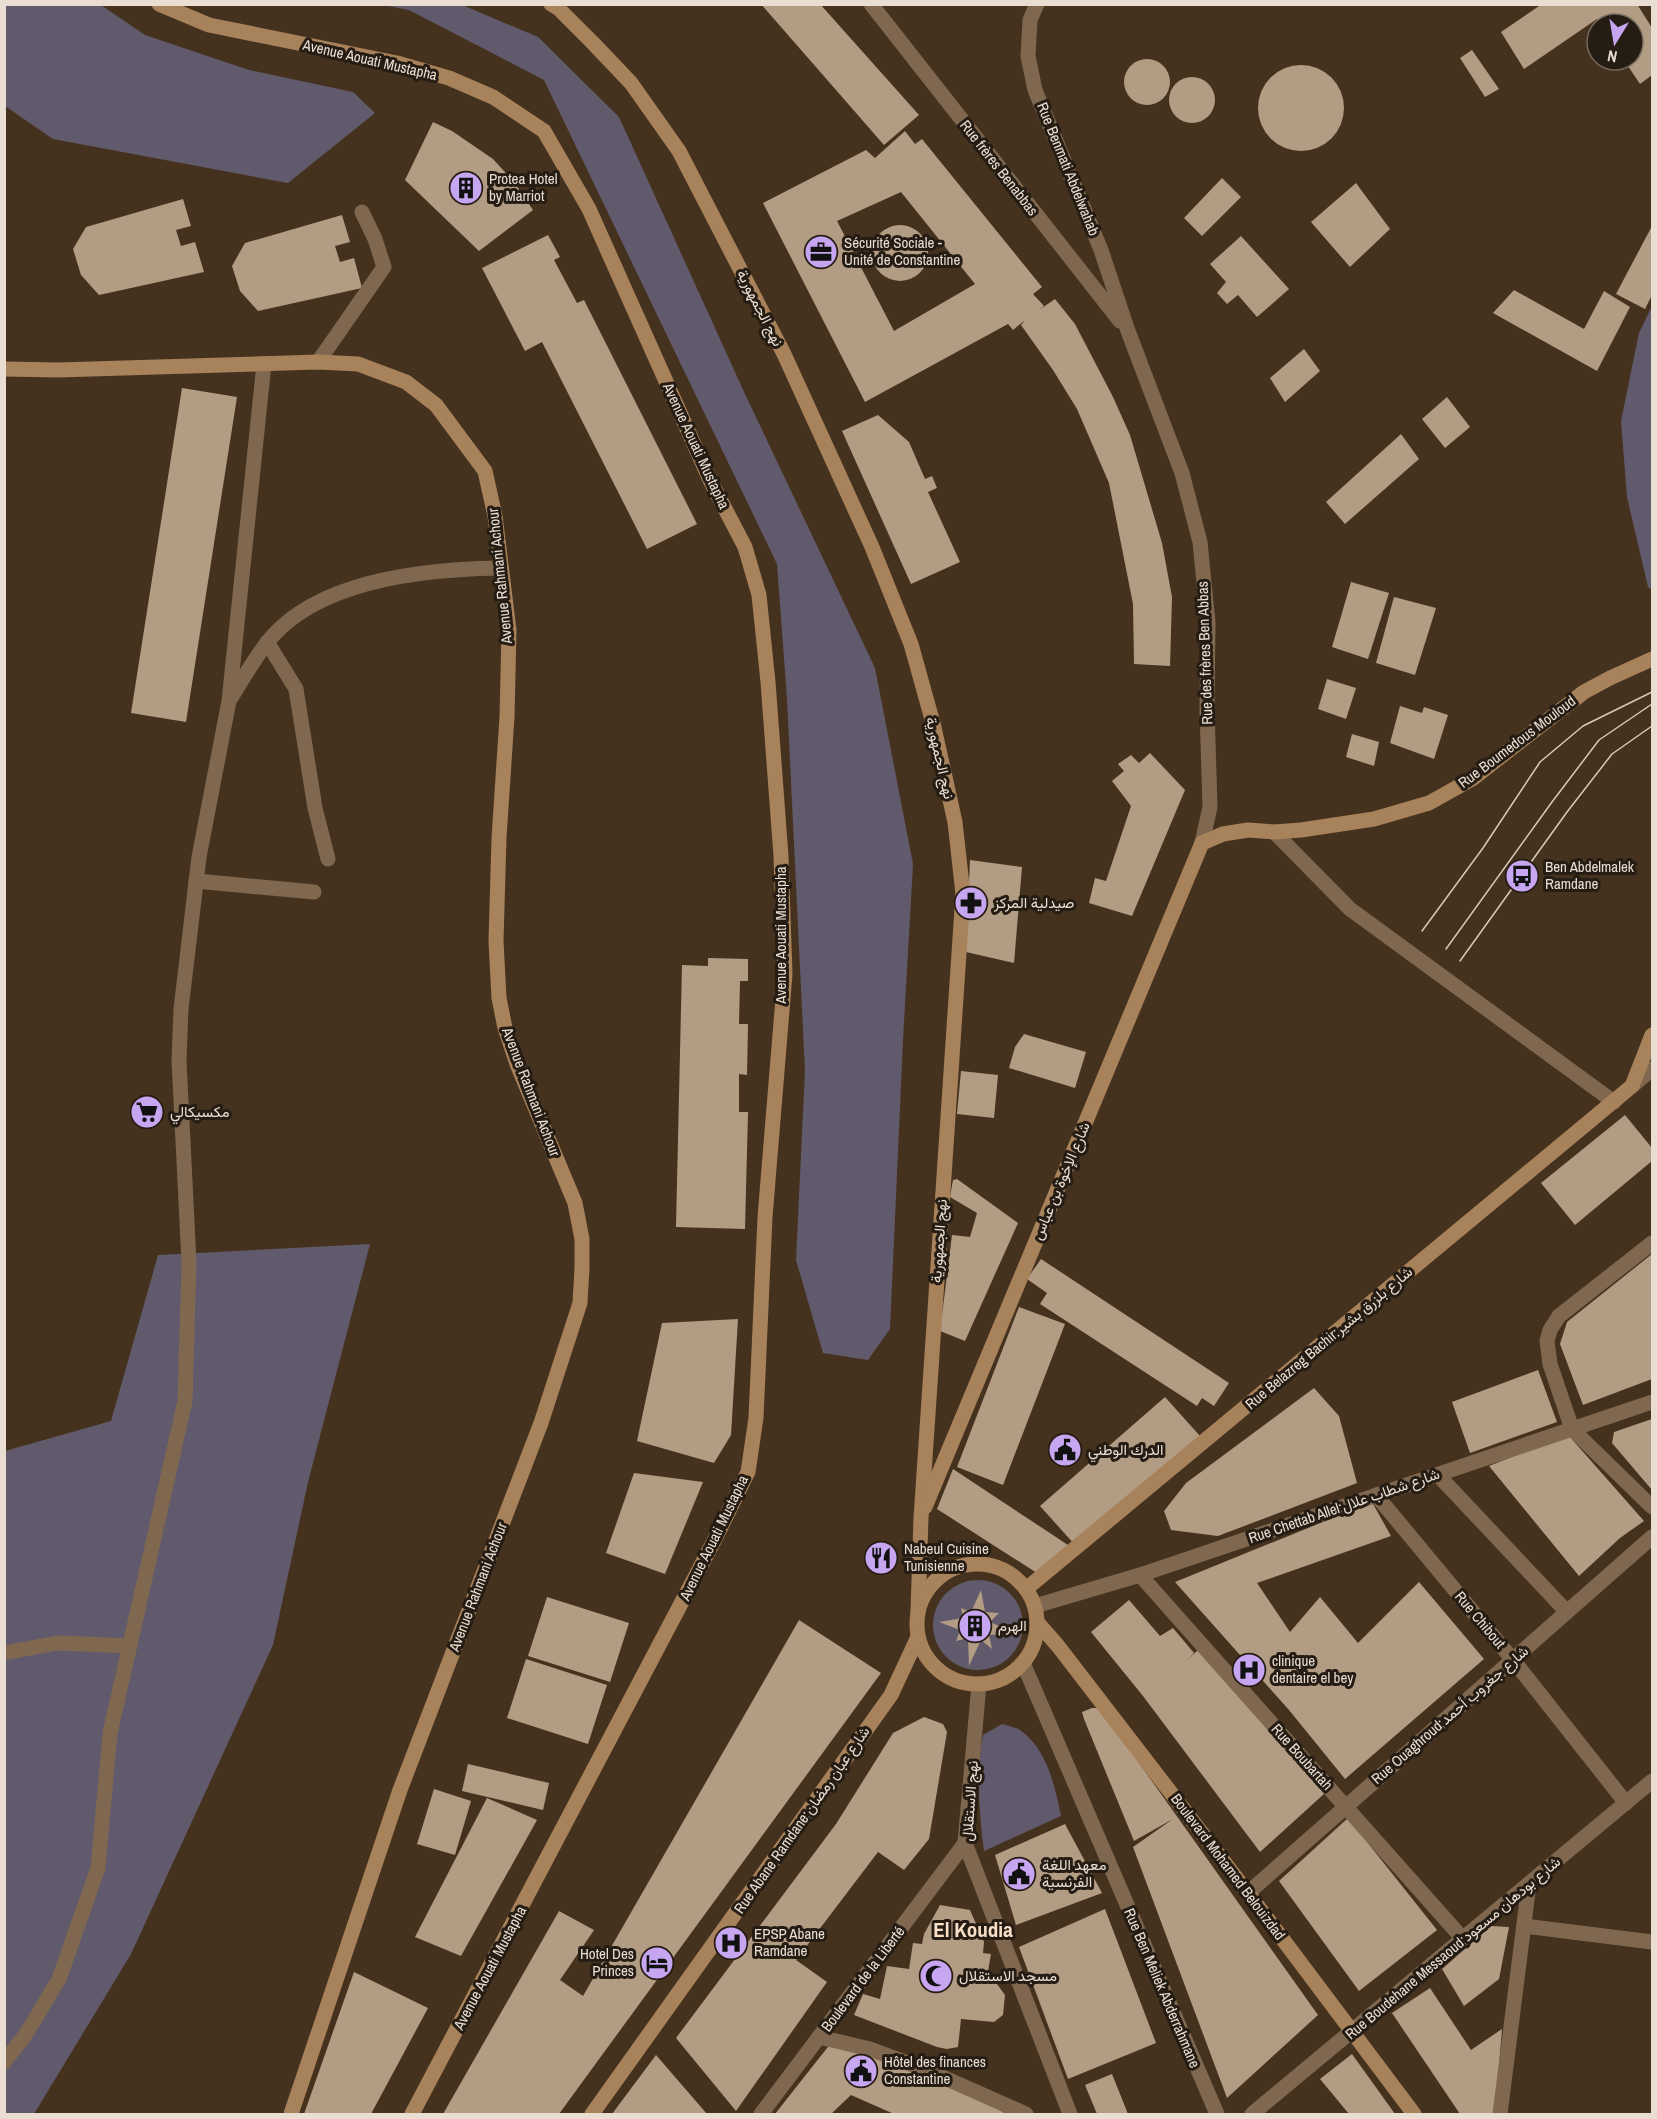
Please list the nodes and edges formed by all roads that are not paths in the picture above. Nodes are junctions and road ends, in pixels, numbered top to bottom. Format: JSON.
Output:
{"nodes":[{"id":1,"x":159,"y":4,"type":"edge"},
{"id":2,"x":551,"y":4,"type":"edge"},
{"id":3,"x":871,"y":4,"type":"edge"},
{"id":4,"x":1037,"y":4,"type":"edge"},
{"id":5,"x":362,"y":212,"type":"dead end"},
{"id":6,"x":1128,"y":331,"type":"junction"},
{"id":7,"x":318,"y":362,"type":"junction"},
{"id":8,"x":264,"y":364,"type":"junction"},
{"id":9,"x":4,"y":369,"type":"edge"},
{"id":10,"x":501,"y":568,"type":"junction"},
{"id":11,"x":267,"y":642,"type":"junction"},
{"id":12,"x":1653,"y":660,"type":"edge"},
{"id":13,"x":229,"y":701,"type":"junction"},
{"id":14,"x":1274,"y":831,"type":"junction"},
{"id":15,"x":1202,"y":843,"type":"junction"},
{"id":16,"x":328,"y":859,"type":"dead end"},
{"id":17,"x":196,"y":881,"type":"junction"},
{"id":18,"x":314,"y":892,"type":"dead end"},
{"id":19,"x":1653,"y":1035,"type":"edge"},
{"id":20,"x":1653,"y":1069,"type":"edge"},
{"id":21,"x":1632,"y":1086,"type":"junction"},
{"id":22,"x":1614,"y":1102,"type":"junction"},
{"id":23,"x":1653,"y":1243,"type":"edge"},
{"id":24,"x":1653,"y":1402,"type":"edge"},
{"id":25,"x":1572,"y":1429,"type":"junction"},
{"id":26,"x":1438,"y":1475,"type":"junction"},
{"id":27,"x":1376,"y":1496,"type":"junction"},
{"id":28,"x":1653,"y":1507,"type":"edge"},
{"id":29,"x":921,"y":1518,"type":"junction"},
{"id":30,"x":1653,"y":1537,"type":"edge"},
{"id":31,"x":1140,"y":1575,"type":"junction"},
{"id":32,"x":1026,"y":1588,"type":"junction"},
{"id":33,"x":1035,"y":1606,"type":"junction"},
{"id":34,"x":918,"y":1612,"type":"junction"},
{"id":35,"x":1567,"y":1612,"type":"junction"},
{"id":36,"x":1037,"y":1622,"type":"junction"},
{"id":37,"x":918,"y":1637,"type":"junction"},
{"id":38,"x":130,"y":1646,"type":"junction"},
{"id":39,"x":4,"y":1653,"type":"edge"},
{"id":40,"x":1513,"y":1660,"type":"junction"},
{"id":41,"x":1023,"y":1663,"type":"junction"},
{"id":42,"x":979,"y":1684,"type":"junction"},
{"id":43,"x":1653,"y":1781,"type":"edge"},
{"id":44,"x":1626,"y":1803,"type":"junction"},
{"id":45,"x":1347,"y":1806,"type":"junction"},
{"id":46,"x":964,"y":1843,"type":"junction"},
{"id":47,"x":1529,"y":1884,"type":"junction"},
{"id":48,"x":1248,"y":1893,"type":"junction"},
{"id":49,"x":1524,"y":1926,"type":"junction"},
{"id":50,"x":1463,"y":1939,"type":"junction"},
{"id":51,"x":1653,"y":1942,"type":"edge"},
{"id":52,"x":1353,"y":2031,"type":"junction"},
{"id":53,"x":819,"y":2037,"type":"junction"},
{"id":54,"x":4,"y":2062,"type":"edge"},
{"id":55,"x":291,"y":2115,"type":"edge"},
{"id":56,"x":412,"y":2115,"type":"edge"},
{"id":57,"x":592,"y":2115,"type":"edge"},
{"id":58,"x":761,"y":2115,"type":"edge"},
{"id":59,"x":1026,"y":2115,"type":"edge"},
{"id":60,"x":1070,"y":2115,"type":"edge"},
{"id":61,"x":1217,"y":2115,"type":"edge"},
{"id":62,"x":1252,"y":2115,"type":"edge"},
{"id":63,"x":1414,"y":2115,"type":"edge"},
{"id":64,"x":1500,"y":2115,"type":"edge"}],
"edges":[{"from":1,"to":56,"type":"street","name":"Avenue Aouati Mustapha"},
{"from":2,"to":29,"type":"street","name":"نهج الجمهورية"},
{"from":3,"to":6,"type":"street","name":"Rue frères Benabbas"},
{"from":4,"to":6,"type":"street","name":"Rue Benmati Abdelwahab"},
{"from":5,"to":7,"type":"street"},
{"from":6,"to":15,"type":"street","name":"Rue des frères Ben Abbas"},
{"from":7,"to":8,"type":"street","name":"Avenue Rahmani Achour"},
{"from":7,"to":10,"type":"street","name":"Avenue Rahmani Achour"},
{"from":8,"to":9,"type":"street","name":"Avenue Rahmani Achour"},
{"from":8,"to":13,"type":"street"},
{"from":10,"to":11,"type":"street"},
{"from":10,"to":55,"type":"street","name":"Avenue Rahmani Achour"},
{"from":11,"to":13,"type":"street"},
{"from":11,"to":16,"type":"street"},
{"from":12,"to":14,"type":"street","name":"Rue Boumedous Mouloud"},
{"from":13,"to":17,"type":"street"},
{"from":14,"to":15,"type":"street","name":"Rue Boumedous Mouloud"},
{"from":14,"to":22,"type":"street"},
{"from":15,"to":29,"type":"street","name":"شارع الإخوة بن عباس"},
{"from":17,"to":18,"type":"street"},
{"from":17,"to":38,"type":"street"},
{"from":19,"to":21,"type":"street"},
{"from":20,"to":21,"type":"street"},
{"from":21,"to":22,"type":"street","name":"Rue Belazreg Bachir;شارع بلزرق بشير"},
{"from":22,"to":32,"type":"street","name":"Rue Belazreg Bachir;شارع بلزرق بشير"},
{"from":23,"to":25,"type":"street"},
{"from":24,"to":25,"type":"street","name":"Rue Chettab Allel;شارع شطاب علال"},
{"from":25,"to":26,"type":"street","name":"Rue Chettab Allel;شارع شطاب علال"},
{"from":25,"to":28,"type":"street"},
{"from":26,"to":27,"type":"street","name":"Rue Chettab Allel;شارع شطاب علال"},
{"from":26,"to":35,"type":"street"},
{"from":27,"to":31,"type":"street","name":"Rue Chettab Allel;شارع شطاب علال"},
{"from":27,"to":40,"type":"street","name":"Rue Chibout"},
{"from":29,"to":34,"type":"street","name":"نهج الجمهورية"},
{"from":30,"to":35,"type":"street","name":"Rue Ouaghroud;شارع جغروب أحمد"},
{"from":31,"to":33,"type":"street","name":"Rue Chettab Allel;شارع شطاب علال"},
{"from":31,"to":45,"type":"street","name":"Rue Boubartah"},
{"from":32,"to":33,"type":"street"},
{"from":32,"to":34,"type":"street"},
{"from":33,"to":36,"type":"street"},
{"from":34,"to":37,"type":"street"},
{"from":35,"to":40,"type":"street","name":"Rue Ouaghroud;شارع جغروب أحمد"},
{"from":36,"to":41,"type":"street"},
{"from":36,"to":48,"type":"street","name":"Boulevard Mohamed Belouizdad"},
{"from":37,"to":42,"type":"street"},
{"from":37,"to":57,"type":"street","name":"Rue Abane Ramdane;شارع عبان رمضان"},
{"from":38,"to":39,"type":"street"},
{"from":38,"to":54,"type":"street"},
{"from":40,"to":44,"type":"street","name":"Rue Chibout"},
{"from":40,"to":45,"type":"street","name":"Rue Ouaghroud;شارع جغروب أحمد"},
{"from":41,"to":42,"type":"street"},
{"from":41,"to":61,"type":"street","name":"Rue Ben Meliek Abderrahmane"},
{"from":42,"to":46,"type":"street","name":"نهج الاستقلال"},
{"from":43,"to":44,"type":"street","name":"Rue Boudehane Messaoud;شارع بودهان مسعود"},
{"from":44,"to":47,"type":"street","name":"Rue Boudehane Messaoud;شارع بودهان مسعود"},
{"from":45,"to":48,"type":"street","name":"Rue Ouaghroud;شارع جغروب أحمد"},
{"from":45,"to":50,"type":"street","name":"Rue Boubartah"},
{"from":46,"to":53,"type":"street","name":"Boulevard de la Liberté"},
{"from":46,"to":60,"type":"street","name":"نهج الاستقلال"},
{"from":47,"to":49,"type":"street"},
{"from":47,"to":50,"type":"street","name":"Rue Boudehane Messaoud;شارع بودهان مسعود"},
{"from":48,"to":52,"type":"street","name":"Boulevard Mohamed Belouizdad"},
{"from":49,"to":51,"type":"street"},
{"from":49,"to":64,"type":"street"},
{"from":50,"to":52,"type":"street","name":"Rue Boudehane Messaoud;شارع بودهان مسعود"},
{"from":52,"to":62,"type":"street","name":"Rue Boudehane Messaoud;شارع بودهان مسعود"},
{"from":52,"to":63,"type":"street","name":"Boulevard Mohamed Belouizdad"},
{"from":53,"to":58,"type":"street","name":"Boulevard de la Liberté"},
{"from":53,"to":59,"type":"street"}]}
